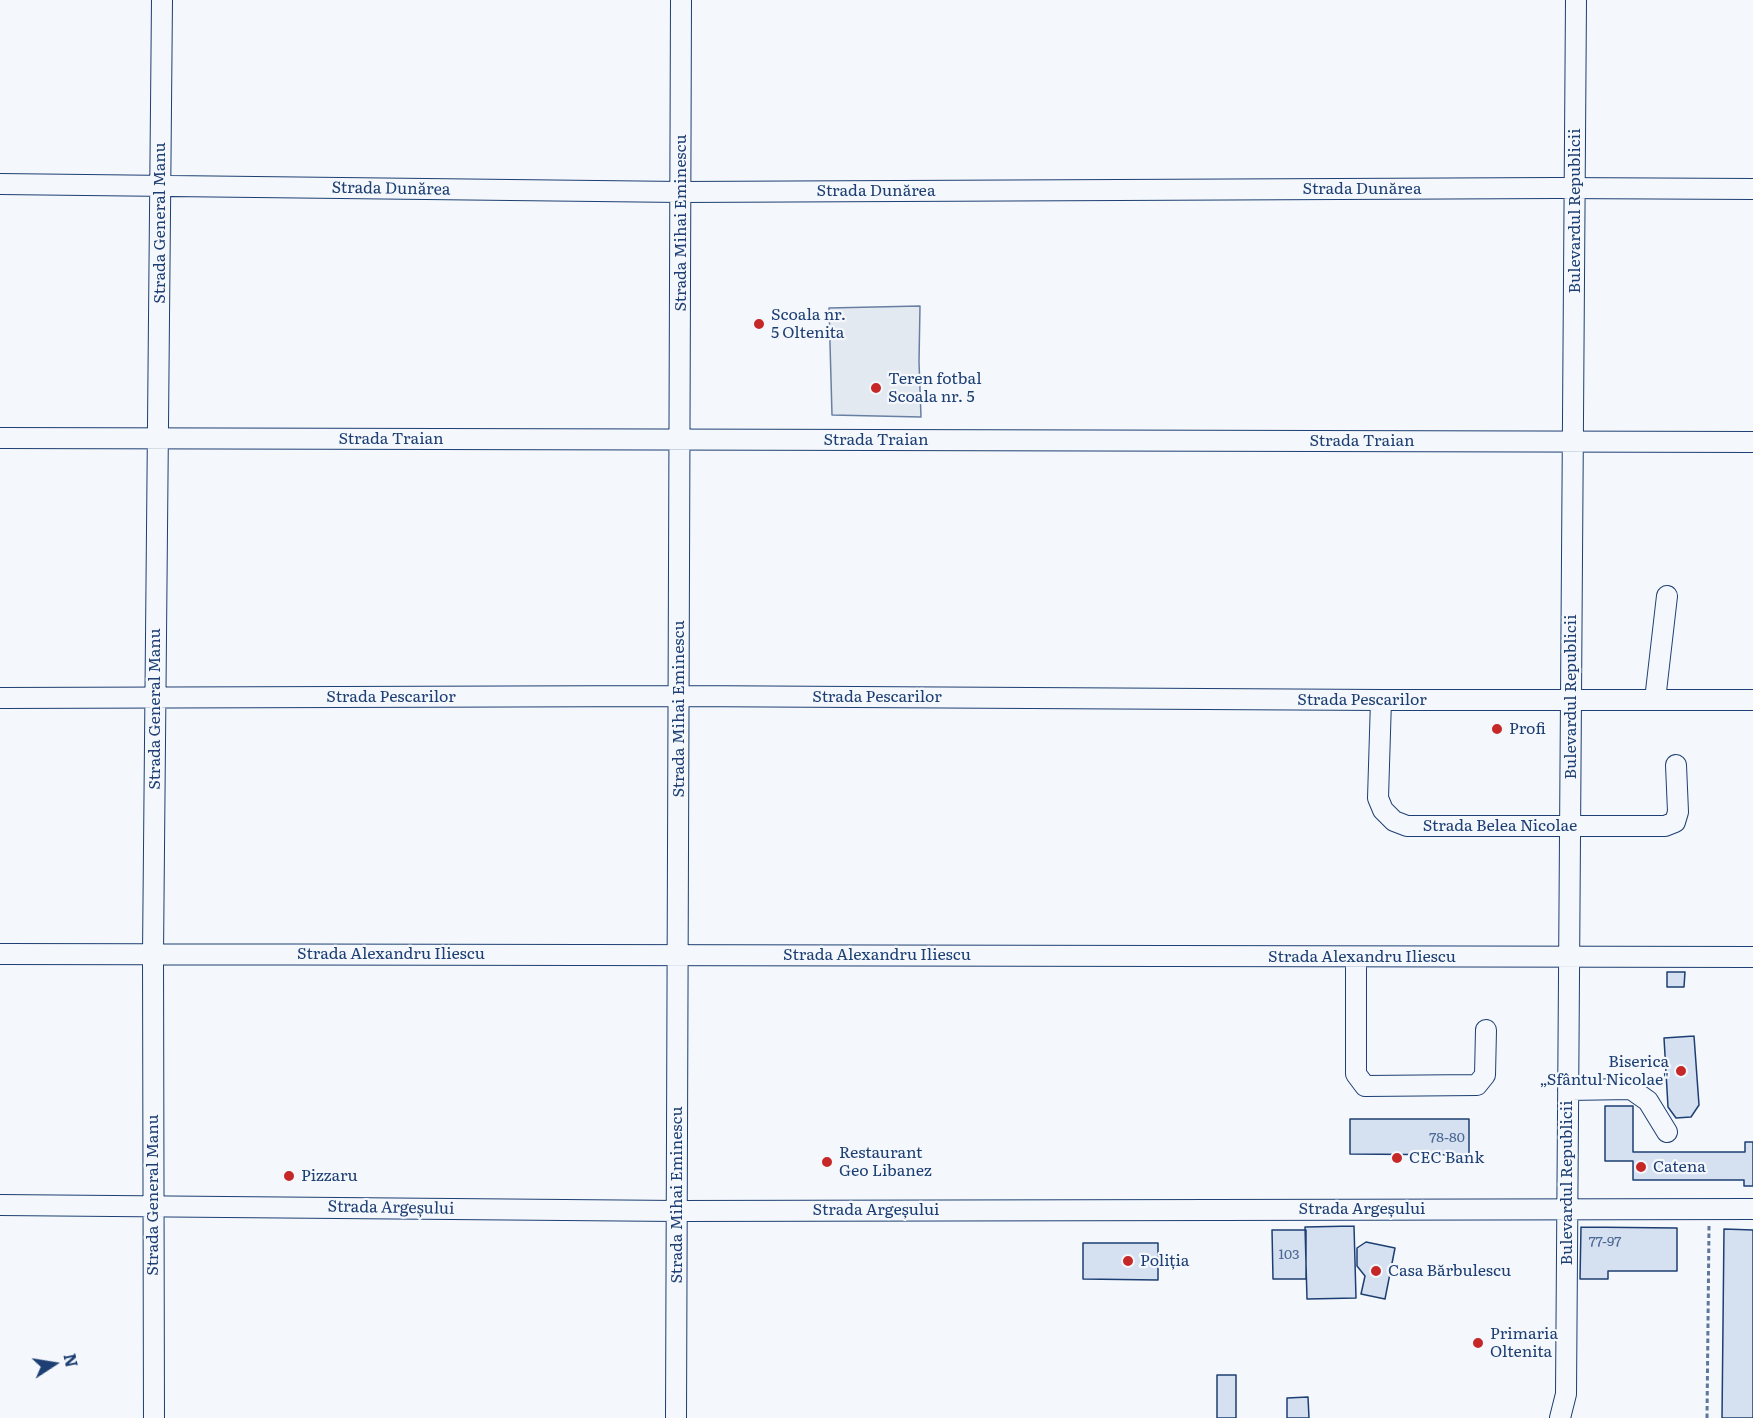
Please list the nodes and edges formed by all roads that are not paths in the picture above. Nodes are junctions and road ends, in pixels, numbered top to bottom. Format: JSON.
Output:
{"nodes":[{"id":1,"x":162,"y":0,"type":"edge"},
{"id":2,"x":681,"y":0,"type":"edge"},
{"id":3,"x":1576,"y":0,"type":"edge"},
{"id":4,"x":0,"y":184,"type":"edge"},
{"id":5,"x":160,"y":185,"type":"junction"},
{"id":6,"x":1575,"y":188,"type":"junction"},
{"id":7,"x":1753,"y":189,"type":"edge"},
{"id":8,"x":681,"y":192,"type":"junction"},
{"id":9,"x":0,"y":438,"type":"edge"},
{"id":10,"x":157,"y":439,"type":"junction"},
{"id":11,"x":680,"y":440,"type":"junction"},
{"id":12,"x":1573,"y":442,"type":"junction"},
{"id":13,"x":1753,"y":442,"type":"edge"},
{"id":14,"x":1667,"y":596,"type":"dead end"},
{"id":15,"x":679,"y":696,"type":"junction"},
{"id":16,"x":0,"y":698,"type":"edge"},
{"id":17,"x":156,"y":698,"type":"junction"},
{"id":18,"x":1381,"y":700,"type":"junction"},
{"id":19,"x":1571,"y":700,"type":"junction"},
{"id":20,"x":1655,"y":700,"type":"junction"},
{"id":21,"x":1753,"y":700,"type":"edge"},
{"id":22,"x":1676,"y":765,"type":"dead end"},
{"id":23,"x":1570,"y":825,"type":"junction"},
{"id":24,"x":153,"y":953,"type":"junction"},
{"id":25,"x":0,"y":954,"type":"edge"},
{"id":26,"x":678,"y":955,"type":"junction"},
{"id":27,"x":1569,"y":956,"type":"junction"},
{"id":28,"x":1356,"y":957,"type":"junction"},
{"id":29,"x":1753,"y":957,"type":"edge"},
{"id":30,"x":1486,"y":1030,"type":"dead end"},
{"id":31,"x":1568,"y":1090,"type":"junction"},
{"id":32,"x":1667,"y":1132,"type":"dead end"},
{"id":33,"x":0,"y":1205,"type":"edge"},
{"id":34,"x":153,"y":1206,"type":"junction"},
{"id":35,"x":1567,"y":1209,"type":"junction"},
{"id":36,"x":1753,"y":1209,"type":"edge"},
{"id":37,"x":677,"y":1211,"type":"junction"},
{"id":38,"x":1566,"y":1394,"type":"junction"},
{"id":39,"x":154,"y":1418,"type":"edge"},
{"id":40,"x":676,"y":1418,"type":"edge"},
{"id":41,"x":1560,"y":1418,"type":"edge"},
{"id":42,"x":1572,"y":1418,"type":"edge"}],
"edges":[{"from":1,"to":5,"type":"street","name":"Strada General Manu"},
{"from":2,"to":8,"type":"street","name":"Strada Mihai Eminescu"},
{"from":3,"to":6,"type":"street","name":"Bulevardul Republicii"},
{"from":4,"to":5,"type":"street","name":"Strada Dunărea"},
{"from":5,"to":8,"type":"street","name":"Strada Dunărea"},
{"from":5,"to":10,"type":"street","name":"Strada General Manu"},
{"from":6,"to":7,"type":"street","name":"Strada Dunărea"},
{"from":6,"to":8,"type":"street","name":"Strada Dunărea"},
{"from":6,"to":12,"type":"street","name":"Bulevardul Republicii"},
{"from":8,"to":11,"type":"street","name":"Strada Mihai Eminescu"},
{"from":9,"to":10,"type":"street","name":"Strada Traian"},
{"from":10,"to":11,"type":"street","name":"Strada Traian"},
{"from":10,"to":17,"type":"street","name":"Strada General Manu"},
{"from":11,"to":12,"type":"street","name":"Strada Traian"},
{"from":11,"to":15,"type":"street","name":"Strada Mihai Eminescu"},
{"from":12,"to":13,"type":"street","name":"Strada Traian"},
{"from":12,"to":19,"type":"street","name":"Bulevardul Republicii"},
{"from":14,"to":20,"type":"street"},
{"from":15,"to":17,"type":"street","name":"Strada Pescarilor"},
{"from":15,"to":18,"type":"street","name":"Strada Pescarilor"},
{"from":15,"to":26,"type":"street","name":"Strada Mihai Eminescu"},
{"from":16,"to":17,"type":"street","name":"Strada Pescarilor"},
{"from":17,"to":24,"type":"street","name":"Strada General Manu"},
{"from":18,"to":19,"type":"street","name":"Strada Pescarilor"},
{"from":18,"to":23,"type":"street","name":"Strada Belea Nicolae"},
{"from":19,"to":20,"type":"street","name":"Strada Pescarilor"},
{"from":19,"to":23,"type":"street","name":"Bulevardul Republicii"},
{"from":20,"to":21,"type":"street","name":"Strada Pescarilor"},
{"from":22,"to":23,"type":"street","name":"Strada Belea Nicolae"},
{"from":23,"to":27,"type":"street","name":"Bulevardul Republicii"},
{"from":24,"to":25,"type":"street","name":"Strada Alexandru Iliescu"},
{"from":24,"to":26,"type":"street","name":"Strada Alexandru Iliescu"},
{"from":24,"to":34,"type":"street","name":"Strada General Manu"},
{"from":26,"to":28,"type":"street","name":"Strada Alexandru Iliescu"},
{"from":26,"to":37,"type":"street","name":"Strada Mihai Eminescu"},
{"from":27,"to":28,"type":"street","name":"Strada Alexandru Iliescu"},
{"from":27,"to":29,"type":"street","name":"Strada Alexandru Iliescu"},
{"from":27,"to":31,"type":"street","name":"Bulevardul Republicii"},
{"from":28,"to":30,"type":"street"},
{"from":31,"to":32,"type":"street"},
{"from":31,"to":35,"type":"street","name":"Bulevardul Republicii"},
{"from":33,"to":34,"type":"street","name":"Strada Argeșului"},
{"from":34,"to":37,"type":"street","name":"Strada Argeșului"},
{"from":34,"to":39,"type":"street","name":"Strada General Manu"},
{"from":35,"to":36,"type":"street","name":"Strada Argeșului"},
{"from":35,"to":37,"type":"street","name":"Strada Argeșului"},
{"from":35,"to":38,"type":"street","name":"Bulevardul Republicii"},
{"from":37,"to":40,"type":"street","name":"Strada Mihai Eminescu"},
{"from":38,"to":41,"type":"street","name":"Bulevardul Republicii"},
{"from":38,"to":42,"type":"street","name":"Bulevardul Republicii"}]}
